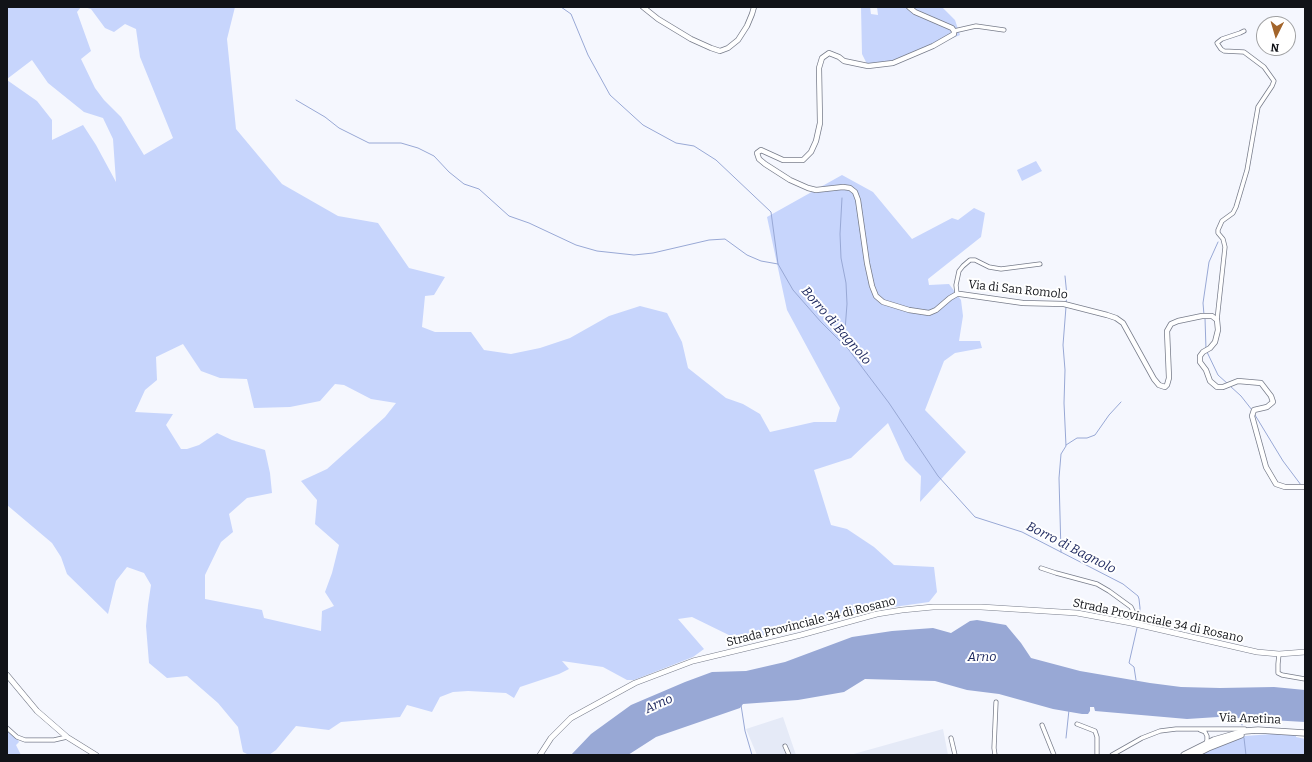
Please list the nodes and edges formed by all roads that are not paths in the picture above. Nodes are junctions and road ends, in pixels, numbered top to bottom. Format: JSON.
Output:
{"nodes":[{"id":1,"x":643,"y":7,"type":"edge"},
{"id":2,"x":754,"y":7,"type":"edge"},
{"id":3,"x":909,"y":7,"type":"edge"},
{"id":4,"x":954,"y":30,"type":"junction"},
{"id":5,"x":1004,"y":30,"type":"dead end"},
{"id":6,"x":1244,"y":30,"type":"dead end"},
{"id":7,"x":1040,"y":264,"type":"dead end"},
{"id":8,"x":956,"y":294,"type":"junction"},
{"id":9,"x":1217,"y":320,"type":"junction"},
{"id":10,"x":1305,"y":487,"type":"edge"},
{"id":11,"x":1041,"y":568,"type":"dead end"},
{"id":12,"x":1131,"y":623,"type":"junction"},
{"id":13,"x":1305,"y":652,"type":"edge"},
{"id":14,"x":1279,"y":654,"type":"junction"},
{"id":15,"x":7,"y":675,"type":"edge"},
{"id":16,"x":1305,"y":679,"type":"edge"},
{"id":17,"x":996,"y":702,"type":"dead end"},
{"id":18,"x":1077,"y":724,"type":"dead end"},
{"id":19,"x":1042,"y":725,"type":"dead end"},
{"id":20,"x":7,"y":728,"type":"edge"},
{"id":21,"x":1195,"y":729,"type":"junction"},
{"id":22,"x":1258,"y":730,"type":"junction"},
{"id":23,"x":1271,"y":730,"type":"junction"},
{"id":24,"x":1305,"y":733,"type":"edge"},
{"id":25,"x":67,"y":737,"type":"junction"},
{"id":26,"x":952,"y":738,"type":"dead end"},
{"id":27,"x":1207,"y":743,"type":"junction"},
{"id":28,"x":785,"y":746,"type":"dead end"},
{"id":29,"x":1196,"y":754,"type":"edge"},
{"id":30,"x":96,"y":755,"type":"edge"},
{"id":31,"x":540,"y":755,"type":"edge"},
{"id":32,"x":789,"y":755,"type":"edge"},
{"id":33,"x":955,"y":755,"type":"edge"},
{"id":34,"x":995,"y":755,"type":"edge"},
{"id":35,"x":1054,"y":755,"type":"edge"},
{"id":36,"x":1097,"y":755,"type":"edge"},
{"id":37,"x":1112,"y":755,"type":"edge"},
{"id":38,"x":1184,"y":755,"type":"edge"}],
"edges":[{"from":1,"to":2,"type":"street"},
{"from":3,"to":4,"type":"street"},
{"from":4,"to":5,"type":"street"},
{"from":4,"to":8,"type":"street","name":"Via di San Romolo"},
{"from":6,"to":9,"type":"street"},
{"from":7,"to":8,"type":"street"},
{"from":8,"to":9,"type":"street","name":"Via di San Romolo"},
{"from":9,"to":10,"type":"street"},
{"from":11,"to":12,"type":"street"},
{"from":12,"to":14,"type":"main road","name":"Strada Provinciale 34 di Rosano"},
{"from":12,"to":31,"type":"main road","name":"Strada Provinciale 34 di Rosano"},
{"from":13,"to":14,"type":"main road","name":"Strada Provinciale 34 di Rosano"},
{"from":14,"to":16,"type":"street"},
{"from":15,"to":25,"type":"main road"},
{"from":17,"to":34,"type":"street"},
{"from":18,"to":36,"type":"street"},
{"from":19,"to":35,"type":"street"},
{"from":20,"to":25,"type":"street"},
{"from":21,"to":22,"type":"street","name":"Via Aretina"},
{"from":21,"to":27,"type":"street","name":"Via Aretina"},
{"from":21,"to":37,"type":"street","name":"Via Aretina"},
{"from":22,"to":23,"type":"main road","name":"Via Aretina"},
{"from":22,"to":27,"type":"main road"},
{"from":23,"to":24,"type":"main road","name":"Via Aretina"},
{"from":23,"to":29,"type":"main road"},
{"from":25,"to":30,"type":"main road"},
{"from":26,"to":33,"type":"street"},
{"from":27,"to":29,"type":"street"},
{"from":27,"to":38,"type":"main road"},
{"from":28,"to":32,"type":"street"}]}
